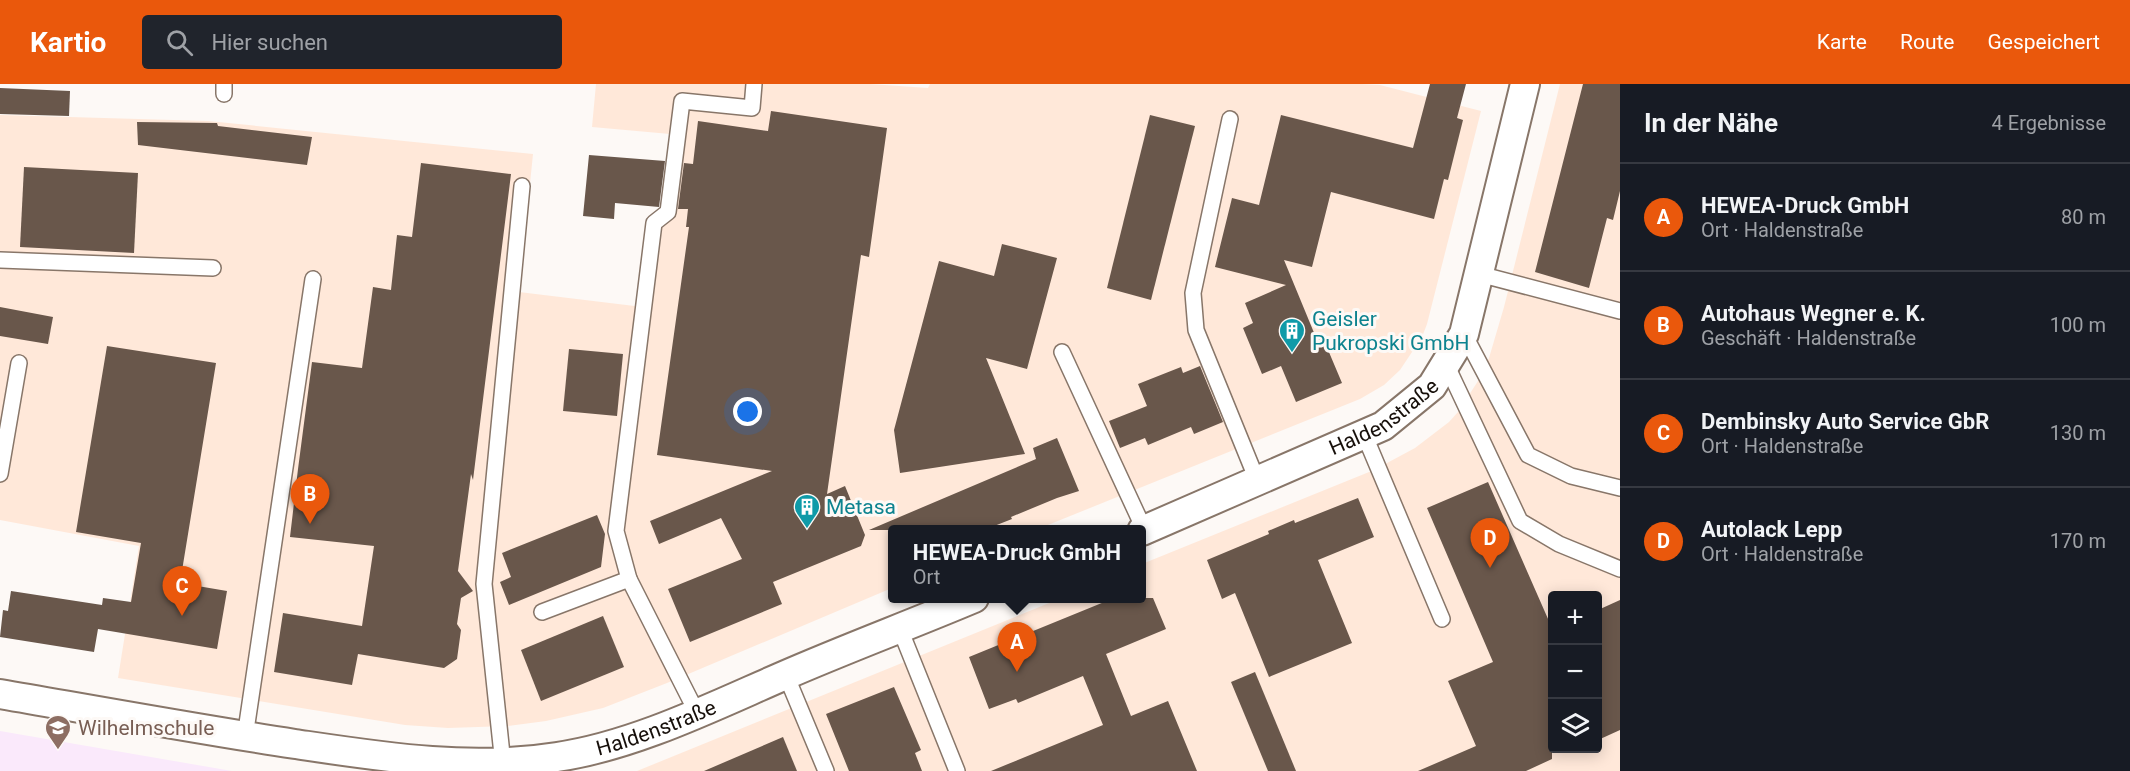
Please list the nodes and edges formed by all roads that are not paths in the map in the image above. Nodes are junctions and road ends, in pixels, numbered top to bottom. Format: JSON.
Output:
{"nodes":[{"id":1,"x":754,"y":84,"type":"edge"},
{"id":2,"x":1525,"y":84,"type":"edge"},
{"id":3,"x":1230,"y":119,"type":"dead end"},
{"id":4,"x":522,"y":186,"type":"dead end"},
{"id":5,"x":0,"y":260,"type":"edge"},
{"id":6,"x":213,"y":268,"type":"dead end"},
{"id":7,"x":1479,"y":274,"type":"junction"},
{"id":8,"x":313,"y":279,"type":"dead end"},
{"id":9,"x":1620,"y":311,"type":"edge"},
{"id":10,"x":1464,"y":334,"type":"junction"},
{"id":11,"x":1062,"y":352,"type":"dead end"},
{"id":12,"x":19,"y":363,"type":"dead end"},
{"id":13,"x":1446,"y":364,"type":"junction"},
{"id":14,"x":1364,"y":434,"type":"junction"},
{"id":15,"x":0,"y":474,"type":"edge"},
{"id":16,"x":1257,"y":480,"type":"junction"},
{"id":17,"x":1620,"y":488,"type":"edge"},
{"id":18,"x":1141,"y":525,"type":"edge"},
{"id":19,"x":1146,"y":529,"type":"edge"},
{"id":20,"x":1620,"y":568,"type":"edge"},
{"id":21,"x":629,"y":579,"type":"junction"},
{"id":22,"x":962,"y":603,"type":"edge"},
{"id":23,"x":542,"y":612,"type":"dead end"},
{"id":24,"x":1442,"y":619,"type":"dead end"},
{"id":25,"x":900,"y":629,"type":"junction"},
{"id":26,"x":786,"y":675,"type":"junction"},
{"id":27,"x":0,"y":694,"type":"edge"},
{"id":28,"x":698,"y":713,"type":"junction"},
{"id":29,"x":245,"y":737,"type":"junction"},
{"id":30,"x":376,"y":764,"type":"edge"},
{"id":31,"x":561,"y":764,"type":"edge"},
{"id":32,"x":509,"y":766,"type":"edge"},
{"id":33,"x":826,"y":771,"type":"edge"},
{"id":34,"x":957,"y":771,"type":"edge"}],
"edges":[{"from":1,"to":21,"type":"lane"},
{"from":2,"to":7,"type":"street","name":"Haldenstraße"},
{"from":3,"to":16,"type":"lane"},
{"from":4,"to":32,"type":"lane"},
{"from":5,"to":6,"type":"lane"},
{"from":7,"to":9,"type":"lane"},
{"from":7,"to":10,"type":"street","name":"Haldenstraße"},
{"from":8,"to":29,"type":"lane"},
{"from":10,"to":13,"type":"street","name":"Haldenstraße"},
{"from":10,"to":17,"type":"lane"},
{"from":11,"to":18,"type":"lane"},
{"from":12,"to":15,"type":"lane"},
{"from":13,"to":14,"type":"street","name":"Haldenstraße"},
{"from":13,"to":20,"type":"lane"},
{"from":14,"to":16,"type":"street","name":"Haldenstraße"},
{"from":14,"to":24,"type":"lane"},
{"from":16,"to":19,"type":"street","name":"Haldenstraße"},
{"from":21,"to":23,"type":"lane"},
{"from":21,"to":28,"type":"lane"},
{"from":22,"to":25,"type":"street","name":"Haldenstraße"},
{"from":25,"to":26,"type":"street","name":"Haldenstraße"},
{"from":25,"to":34,"type":"lane"},
{"from":26,"to":28,"type":"street","name":"Haldenstraße"},
{"from":26,"to":33,"type":"lane"},
{"from":27,"to":29,"type":"street","name":"Haldenstraße"},
{"from":28,"to":31,"type":"street","name":"Haldenstraße"},
{"from":29,"to":30,"type":"street","name":"Haldenstraße"},
{"from":30,"to":32,"type":"street","name":"Haldenstraße"},
{"from":31,"to":32,"type":"street","name":"Haldenstraße"}]}
